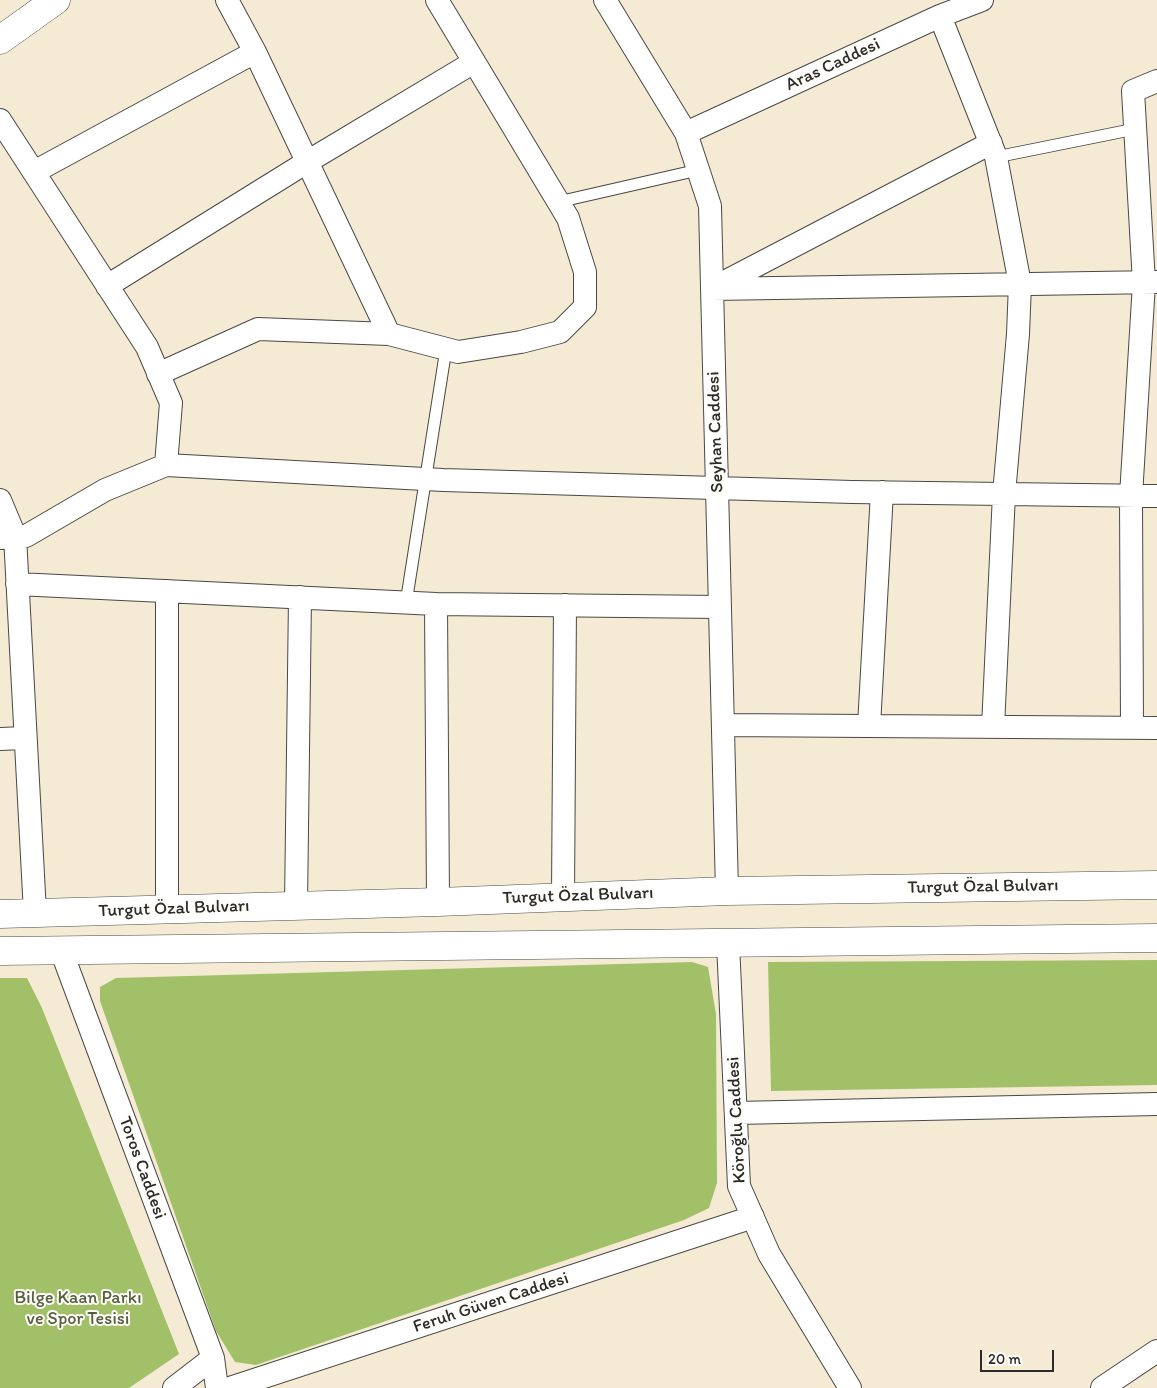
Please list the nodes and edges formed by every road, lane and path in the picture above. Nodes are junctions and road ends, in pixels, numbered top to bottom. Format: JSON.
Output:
{"nodes":[{"id":1,"x":56,"y":0,"type":"edge"},
{"id":2,"x":227,"y":0,"type":"edge"},
{"id":3,"x":437,"y":0,"type":"edge"},
{"id":4,"x":604,"y":0,"type":"edge"},
{"id":5,"x":982,"y":0,"type":"edge"},
{"id":6,"x":940,"y":16,"type":"junction"},
{"id":7,"x":0,"y":40,"type":"edge"},
{"id":8,"x":255,"y":52,"type":"junction"},
{"id":9,"x":474,"y":62,"type":"junction"},
{"id":10,"x":1157,"y":80,"type":"edge"},
{"id":11,"x":0,"y":120,"type":"edge"},
{"id":12,"x":1135,"y":129,"type":"junction"},
{"id":13,"x":686,"y":133,"type":"junction"},
{"id":14,"x":994,"y":150,"type":"junction"},
{"id":15,"x":307,"y":162,"type":"junction"},
{"id":16,"x":698,"y":170,"type":"junction"},
{"id":17,"x":34,"y":172,"type":"junction"},
{"id":18,"x":558,"y":202,"type":"junction"},
{"id":19,"x":1150,"y":283,"type":"edge"},
{"id":20,"x":1020,"y":284,"type":"junction"},
{"id":21,"x":107,"y":286,"type":"junction"},
{"id":22,"x":712,"y":289,"type":"junction"},
{"id":23,"x":389,"y":334,"type":"junction"},
{"id":24,"x":446,"y":349,"type":"junction"},
{"id":25,"x":158,"y":374,"type":"junction"},
{"id":26,"x":166,"y":465,"type":"junction"},
{"id":27,"x":425,"y":478,"type":"junction"},
{"id":28,"x":717,"y":488,"type":"junction"},
{"id":29,"x":882,"y":492,"type":"junction"},
{"id":30,"x":1004,"y":494,"type":"junction"},
{"id":31,"x":1132,"y":496,"type":"junction"},
{"id":32,"x":1157,"y":496,"type":"edge"},
{"id":33,"x":0,"y":500,"type":"edge"},
{"id":34,"x":7,"y":537,"type":"edge"},
{"id":35,"x":17,"y":584,"type":"junction"},
{"id":36,"x":167,"y":591,"type":"junction"},
{"id":37,"x":300,"y":597,"type":"junction"},
{"id":38,"x":406,"y":603,"type":"junction"},
{"id":39,"x":436,"y":604,"type":"junction"},
{"id":40,"x":565,"y":605,"type":"junction"},
{"id":41,"x":720,"y":607,"type":"junction"},
{"id":42,"x":723,"y":725,"type":"junction"},
{"id":43,"x":869,"y":726,"type":"junction"},
{"id":44,"x":993,"y":727,"type":"junction"},
{"id":45,"x":1132,"y":728,"type":"junction"},
{"id":46,"x":1157,"y":728,"type":"edge"},
{"id":47,"x":26,"y":738,"type":"junction"},
{"id":48,"x":0,"y":739,"type":"edge"},
{"id":49,"x":1157,"y":885,"type":"edge"},
{"id":50,"x":727,"y":891,"type":"junction"},
{"id":51,"x":562,"y":896,"type":"junction"},
{"id":52,"x":438,"y":902,"type":"junction"},
{"id":53,"x":296,"y":905,"type":"junction"},
{"id":54,"x":167,"y":909,"type":"junction"},
{"id":55,"x":35,"y":913,"type":"junction"},
{"id":56,"x":0,"y":914,"type":"edge"},
{"id":57,"x":1157,"y":938,"type":"edge"},
{"id":58,"x":728,"y":943,"type":"junction"},
{"id":59,"x":61,"y":950,"type":"junction"},
{"id":60,"x":0,"y":951,"type":"edge"},
{"id":61,"x":1157,"y":1104,"type":"edge"},
{"id":62,"x":736,"y":1113,"type":"junction"},
{"id":63,"x":753,"y":1217,"type":"junction"},
{"id":64,"x":1157,"y":1351,"type":"edge"},
{"id":65,"x":213,"y":1358,"type":"junction"},
{"id":66,"x":844,"y":1386,"type":"edge"},
{"id":67,"x":174,"y":1388,"type":"edge"},
{"id":68,"x":217,"y":1388,"type":"edge"},
{"id":69,"x":230,"y":1388,"type":"edge"},
{"id":70,"x":1102,"y":1388,"type":"edge"}],
"edges":[{"from":1,"to":7,"type":"street"},
{"from":2,"to":8,"type":"street"},
{"from":3,"to":9,"type":"street"},
{"from":4,"to":13,"type":"street","name":"Seyhan Caddesi"},
{"from":5,"to":6,"type":"street","name":"Aras Caddesi"},
{"from":6,"to":13,"type":"street","name":"Aras Caddesi"},
{"from":6,"to":14,"type":"street"},
{"from":8,"to":15,"type":"street"},
{"from":8,"to":17,"type":"street"},
{"from":9,"to":15,"type":"street"},
{"from":9,"to":18,"type":"street"},
{"from":10,"to":12,"type":"street"},
{"from":11,"to":17,"type":"street"},
{"from":12,"to":14,"type":"lane"},
{"from":12,"to":19,"type":"street"},
{"from":13,"to":16,"type":"street","name":"Seyhan Caddesi"},
{"from":14,"to":20,"type":"street"},
{"from":14,"to":22,"type":"street"},
{"from":15,"to":21,"type":"street"},
{"from":15,"to":23,"type":"street"},
{"from":16,"to":18,"type":"lane"},
{"from":16,"to":22,"type":"street","name":"Seyhan Caddesi"},
{"from":17,"to":21,"type":"street"},
{"from":18,"to":24,"type":"street"},
{"from":19,"to":20,"type":"street"},
{"from":19,"to":31,"type":"street"},
{"from":20,"to":22,"type":"street"},
{"from":20,"to":30,"type":"street"},
{"from":21,"to":25,"type":"street"},
{"from":22,"to":28,"type":"street","name":"Seyhan Caddesi"},
{"from":23,"to":24,"type":"street"},
{"from":23,"to":25,"type":"street"},
{"from":24,"to":27,"type":"lane"},
{"from":25,"to":26,"type":"street"},
{"from":26,"to":27,"type":"street"},
{"from":26,"to":34,"type":"street"},
{"from":27,"to":28,"type":"street"},
{"from":27,"to":38,"type":"lane"},
{"from":28,"to":29,"type":"street"},
{"from":28,"to":41,"type":"street","name":"Seyhan Caddesi"},
{"from":29,"to":30,"type":"street"},
{"from":29,"to":43,"type":"street"},
{"from":30,"to":31,"type":"street"},
{"from":30,"to":44,"type":"street"},
{"from":31,"to":32,"type":"street"},
{"from":31,"to":45,"type":"street"},
{"from":33,"to":34,"type":"street"},
{"from":34,"to":35,"type":"street"},
{"from":35,"to":36,"type":"street"},
{"from":35,"to":47,"type":"street"},
{"from":36,"to":37,"type":"street"},
{"from":36,"to":54,"type":"street"},
{"from":37,"to":38,"type":"street"},
{"from":37,"to":53,"type":"street"},
{"from":38,"to":39,"type":"street"},
{"from":39,"to":40,"type":"street"},
{"from":39,"to":52,"type":"street"},
{"from":40,"to":41,"type":"street"},
{"from":40,"to":51,"type":"street"},
{"from":41,"to":42,"type":"street","name":"Seyhan Caddesi"},
{"from":42,"to":43,"type":"street"},
{"from":42,"to":50,"type":"street","name":"Seyhan Caddesi"},
{"from":43,"to":44,"type":"street"},
{"from":44,"to":45,"type":"street"},
{"from":45,"to":46,"type":"street"},
{"from":47,"to":48,"type":"street"},
{"from":47,"to":55,"type":"street"},
{"from":49,"to":50,"type":"street","name":"Turgut Özal Bulvarı"},
{"from":50,"to":51,"type":"street","name":"Turgut Özal Bulvarı"},
{"from":51,"to":52,"type":"street","name":"Turgut Özal Bulvarı"},
{"from":52,"to":53,"type":"street","name":"Turgut Özal Bulvarı"},
{"from":53,"to":54,"type":"street","name":"Turgut Özal Bulvarı"},
{"from":54,"to":55,"type":"street","name":"Turgut Özal Bulvarı"},
{"from":55,"to":56,"type":"street","name":"Turgut Özal Bulvarı"},
{"from":57,"to":58,"type":"street"},
{"from":58,"to":59,"type":"street"},
{"from":58,"to":62,"type":"street","name":"Köroğlu Caddesi"},
{"from":59,"to":60,"type":"street"},
{"from":59,"to":65,"type":"street","name":"Toros Caddesi"},
{"from":61,"to":62,"type":"street"},
{"from":62,"to":63,"type":"street","name":"Köroğlu Caddesi"},
{"from":63,"to":66,"type":"street","name":"Köroğlu Caddesi"},
{"from":63,"to":69,"type":"street","name":"Feruh Güven Caddesi"},
{"from":64,"to":70,"type":"street"},
{"from":65,"to":67,"type":"street"},
{"from":65,"to":68,"type":"street","name":"Toros Caddesi"}]}
